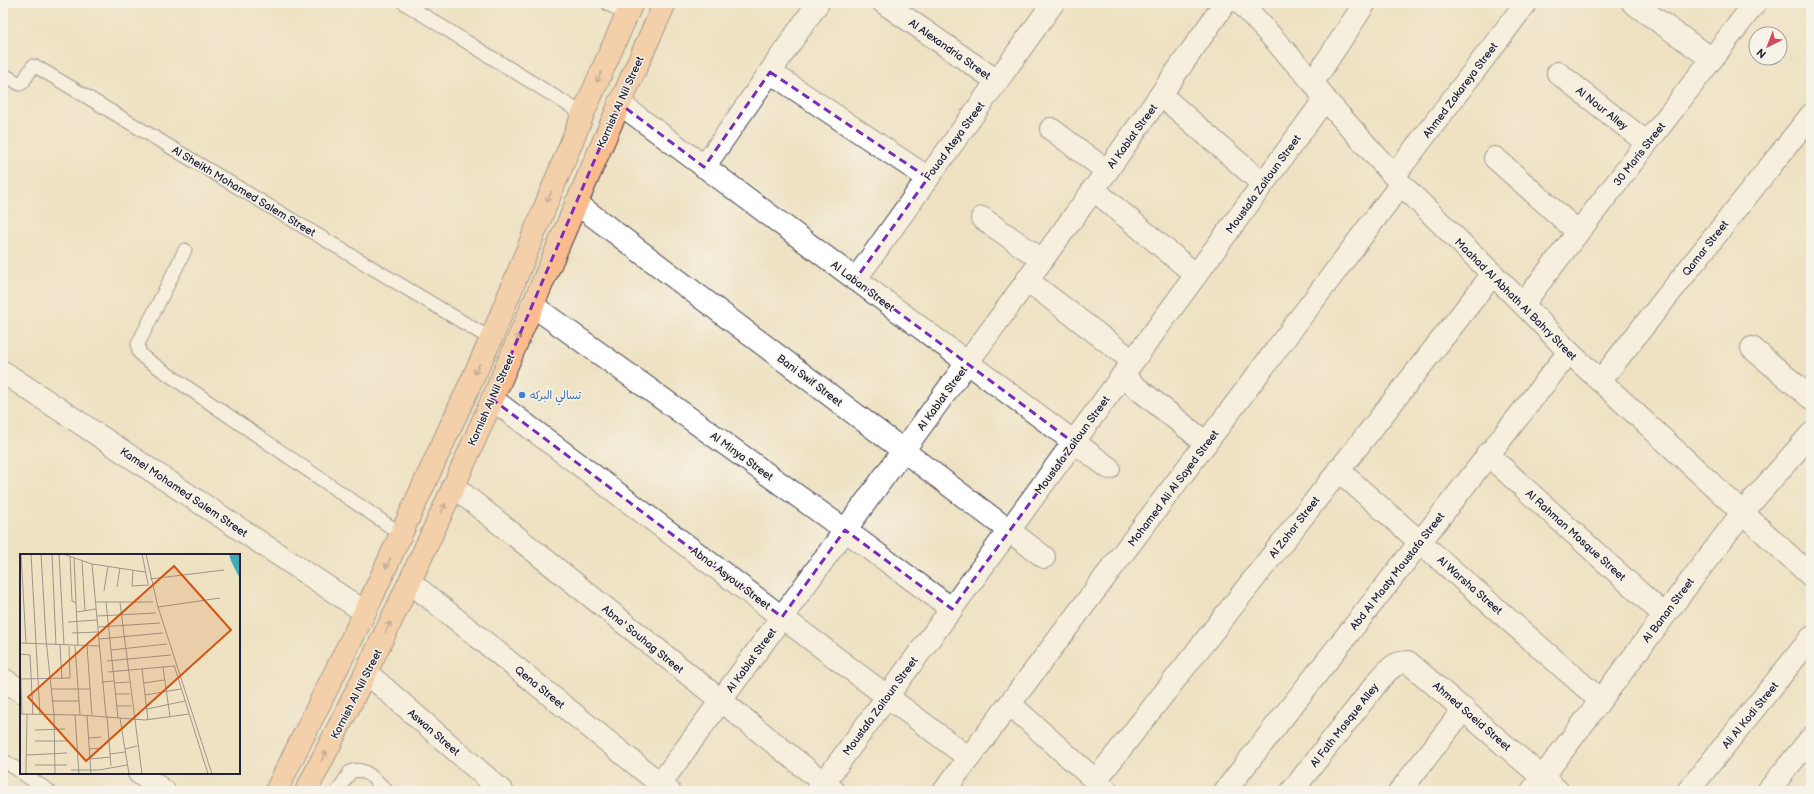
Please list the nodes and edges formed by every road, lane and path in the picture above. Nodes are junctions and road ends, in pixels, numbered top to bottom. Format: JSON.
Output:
{"nodes":[{"id":1,"x":404,"y":3,"type":"edge"},
{"id":2,"x":607,"y":3,"type":"edge"},
{"id":3,"x":665,"y":3,"type":"edge"},
{"id":4,"x":818,"y":3,"type":"edge"},
{"id":5,"x":884,"y":3,"type":"edge"},
{"id":6,"x":1053,"y":3,"type":"edge"},
{"id":7,"x":1225,"y":3,"type":"edge"},
{"id":8,"x":1241,"y":3,"type":"edge"},
{"id":9,"x":1365,"y":3,"type":"edge"},
{"id":10,"x":1526,"y":3,"type":"edge"},
{"id":11,"x":1633,"y":3,"type":"edge"},
{"id":12,"x":1755,"y":3,"type":"edge"},
{"id":13,"x":629,"y":9,"type":"edge"},
{"id":14,"x":609,"y":56,"type":"junction"},
{"id":15,"x":1712,"y":59,"type":"junction"},
{"id":16,"x":634,"y":69,"type":"junction"},
{"id":17,"x":770,"y":72,"type":"junction"},
{"id":18,"x":1558,"y":73,"type":"dead end"},
{"id":19,"x":3,"y":74,"type":"edge"},
{"id":20,"x":997,"y":81,"type":"junction"},
{"id":21,"x":1313,"y":82,"type":"junction"},
{"id":22,"x":1161,"y":95,"type":"junction"},
{"id":23,"x":1325,"y":99,"type":"junction"},
{"id":24,"x":618,"y":103,"type":"junction"},
{"id":25,"x":583,"y":114,"type":"junction"},
{"id":26,"x":1811,"y":114,"type":"edge"},
{"id":27,"x":1051,"y":129,"type":"dead end"},
{"id":28,"x":1647,"y":143,"type":"junction"},
{"id":29,"x":1495,"y":158,"type":"dead end"},
{"id":30,"x":704,"y":167,"type":"junction"},
{"id":31,"x":1107,"y":170,"type":"junction"},
{"id":32,"x":928,"y":178,"type":"junction"},
{"id":33,"x":1397,"y":180,"type":"junction"},
{"id":34,"x":1263,"y":184,"type":"junction"},
{"id":35,"x":1093,"y":189,"type":"junction"},
{"id":36,"x":576,"y":203,"type":"junction"},
{"id":37,"x":982,"y":218,"type":"dead end"},
{"id":38,"x":1578,"y":232,"type":"junction"},
{"id":39,"x":185,"y":250,"type":"dead end"},
{"id":40,"x":1042,"y":260,"type":"junction"},
{"id":41,"x":1493,"y":274,"type":"junction"},
{"id":42,"x":1196,"y":275,"type":"junction"},
{"id":43,"x":855,"y":280,"type":"junction"},
{"id":44,"x":1027,"y":280,"type":"junction"},
{"id":45,"x":1523,"y":304,"type":"junction"},
{"id":46,"x":532,"y":305,"type":"junction"},
{"id":47,"x":491,"y":339,"type":"junction"},
{"id":48,"x":1752,"y":348,"type":"dead end"},
{"id":49,"x":1569,"y":352,"type":"junction"},
{"id":50,"x":967,"y":363,"type":"junction"},
{"id":51,"x":1128,"y":369,"type":"junction"},
{"id":52,"x":3,"y":372,"type":"edge"},
{"id":53,"x":1600,"y":381,"type":"junction"},
{"id":54,"x":492,"y":398,"type":"junction"},
{"id":55,"x":1811,"y":398,"type":"edge"},
{"id":56,"x":1811,"y":434,"type":"edge"},
{"id":57,"x":1074,"y":443,"type":"junction"},
{"id":58,"x":1206,"y":443,"type":"junction"},
{"id":59,"x":903,"y":451,"type":"junction"},
{"id":60,"x":1487,"y":454,"type":"junction"},
{"id":61,"x":1109,"y":468,"type":"dead end"},
{"id":62,"x":1338,"y":470,"type":"junction"},
{"id":63,"x":453,"y":486,"type":"junction"},
{"id":64,"x":1742,"y":513,"type":"junction"},
{"id":65,"x":845,"y":530,"type":"junction"},
{"id":66,"x":1009,"y":530,"type":"junction"},
{"id":67,"x":401,"y":534,"type":"junction"},
{"id":68,"x":1420,"y":541,"type":"junction"},
{"id":69,"x":1044,"y":557,"type":"dead end"},
{"id":70,"x":1811,"y":576,"type":"edge"},
{"id":71,"x":410,"y":582,"type":"junction"},
{"id":72,"x":952,"y":609,"type":"junction"},
{"id":73,"x":365,"y":612,"type":"junction"},
{"id":74,"x":1664,"y":615,"type":"junction"},
{"id":75,"x":782,"y":617,"type":"junction"},
{"id":76,"x":1811,"y":638,"type":"edge"},
{"id":77,"x":1399,"y":662,"type":"joint"},
{"id":78,"x":367,"y":673,"type":"junction"},
{"id":79,"x":3,"y":679,"type":"edge"},
{"id":80,"x":20,"y":690,"type":"edge"},
{"id":81,"x":888,"y":697,"type":"junction"},
{"id":82,"x":1600,"y":700,"type":"junction"},
{"id":83,"x":721,"y":701,"type":"junction"},
{"id":84,"x":1010,"y":704,"type":"junction"},
{"id":85,"x":1464,"y":709,"type":"junction"},
{"id":86,"x":1811,"y":738,"type":"edge"},
{"id":87,"x":969,"y":758,"type":"junction"},
{"id":88,"x":3,"y":760,"type":"edge"},
{"id":89,"x":20,"y":771,"type":"edge"},
{"id":90,"x":25,"y":774,"type":"edge"},
{"id":91,"x":140,"y":774,"type":"edge"},
{"id":92,"x":1101,"y":786,"type":"edge"},
{"id":93,"x":1544,"y":786,"type":"edge"},
{"id":94,"x":825,"y":788,"type":"edge"},
{"id":95,"x":662,"y":789,"type":"edge"},
{"id":96,"x":49,"y":791,"type":"edge"},
{"id":97,"x":164,"y":791,"type":"edge"},
{"id":98,"x":276,"y":791,"type":"edge"},
{"id":99,"x":306,"y":791,"type":"edge"},
{"id":100,"x":338,"y":791,"type":"edge"},
{"id":101,"x":387,"y":791,"type":"edge"},
{"id":102,"x":502,"y":791,"type":"edge"},
{"id":103,"x":944,"y":791,"type":"edge"},
{"id":104,"x":1225,"y":791,"type":"edge"},
{"id":105,"x":1292,"y":791,"type":"edge"},
{"id":106,"x":1400,"y":791,"type":"edge"},
{"id":107,"x":1688,"y":791,"type":"edge"},
{"id":108,"x":1768,"y":791,"type":"edge"}],
"edges":[{"from":1,"to":25,"type":"lane"},
{"from":2,"to":13,"type":"lane"},
{"from":3,"to":16,"type":"main road","name":"Kornish Al Nil Street"},
{"from":4,"to":17,"type":"street"},
{"from":5,"to":20,"type":"street","name":"Al Alexandria Street"},
{"from":6,"to":20,"type":"street","name":"Fouad Ateya Street"},
{"from":7,"to":22,"type":"street","name":"Al Kablat Street"},
{"from":8,"to":21,"type":"street","name":"Maahad Al Abhath Al Bahry Street"},
{"from":9,"to":21,"type":"street"},
{"from":10,"to":33,"type":"street","name":"Ahmed Zakareya Street"},
{"from":11,"to":15,"type":"street"},
{"from":12,"to":15,"type":"street","name":"30 Maris Street"},
{"from":13,"to":14,"type":"main road"},
{"from":14,"to":16,"type":"main road"},
{"from":14,"to":25,"type":"main road","one_way":true},
{"from":15,"to":28,"type":"street","name":"30 Maris Street"},
{"from":16,"to":24,"type":"main road","name":"Kornish Al Nil Street"},
{"from":17,"to":30,"type":"street"},
{"from":17,"to":32,"type":"street"},
{"from":18,"to":28,"type":"street","name":"Al Nour Alley"},
{"from":19,"to":47,"type":"lane","name":"Al Sheikh Mohamed Salem Street"},
{"from":20,"to":32,"type":"street","name":"Fouad Ateya Street"},
{"from":21,"to":23,"type":"street","name":"Maahad Al Abhath Al Bahry Street"},
{"from":22,"to":31,"type":"street","name":"Al Kablat Street"},
{"from":22,"to":34,"type":"street"},
{"from":23,"to":33,"type":"street","name":"Maahad Al Abhath Al Bahry Street"},
{"from":23,"to":34,"type":"street","name":"Moustafa Zaitoun Street"},
{"from":24,"to":30,"type":"street","name":"Al Laban Street"},
{"from":24,"to":36,"type":"main road","name":"Kornish Al Nil Street"},
{"from":25,"to":47,"type":"main road","one_way":true},
{"from":26,"to":53,"type":"street","name":"Qamar Street"},
{"from":27,"to":31,"type":"street"},
{"from":28,"to":38,"type":"street","name":"30 Maris Street"},
{"from":29,"to":38,"type":"street"},
{"from":30,"to":43,"type":"street","name":"Al Laban Street"},
{"from":31,"to":35,"type":"street","name":"Al Kablat Street"},
{"from":32,"to":43,"type":"street","name":"Fouad Ateya Street"},
{"from":33,"to":41,"type":"street","name":"Maahad Al Abhath Al Bahry Street"},
{"from":33,"to":58,"type":"street","name":"Mohamed Ali Al Sayed Street"},
{"from":34,"to":42,"type":"street","name":"Moustafa Zaitoun Street"},
{"from":35,"to":40,"type":"street","name":"Al Kablat Street"},
{"from":35,"to":42,"type":"street"},
{"from":36,"to":46,"type":"main road","name":"Kornish Al Nil Street"},
{"from":36,"to":59,"type":"street","name":"Bani Swif Street"},
{"from":37,"to":40,"type":"street"},
{"from":38,"to":45,"type":"street","name":"30 Maris Street"},
{"from":39,"to":67,"type":"lane"},
{"from":40,"to":44,"type":"street","name":"Al Kablat Street"},
{"from":41,"to":45,"type":"street","name":"Maahad Al Abhath Al Bahry Street"},
{"from":41,"to":62,"type":"street","name":"Al Zohor Street"},
{"from":42,"to":51,"type":"street","name":"Moustafa Zaitoun Street"},
{"from":43,"to":50,"type":"street","name":"Al Laban Street"},
{"from":44,"to":50,"type":"street","name":"Al Kablat Street"},
{"from":44,"to":51,"type":"street"},
{"from":45,"to":49,"type":"street","name":"Maahad Al Abhath Al Bahry Street"},
{"from":54,"to":46,"type":"main road","name":"Kornish Al Nil Street","one_way":true},
{"from":46,"to":65,"type":"street","name":"Al Minya Street"},
{"from":47,"to":67,"type":"main road","one_way":true},
{"from":48,"to":55,"type":"street"},
{"from":49,"to":53,"type":"street","name":"Maahad Al Abhath Al Bahry Street"},
{"from":49,"to":60,"type":"street","name":"Abd Al Maaty Moustafa Street"},
{"from":50,"to":57,"type":"street","name":"Al Laban Street"},
{"from":50,"to":59,"type":"street","name":"Al Kablat Street"},
{"from":51,"to":57,"type":"street","name":"Moustafa Zaitoun Street"},
{"from":51,"to":58,"type":"street"},
{"from":52,"to":73,"type":"street","name":"Kamel Mohamed Salem Street"},
{"from":53,"to":64,"type":"street","name":"Maahad Al Abhath Al Bahry Street"},
{"from":54,"to":63,"type":"main road","name":"Kornish Al Nil Street"},
{"from":54,"to":75,"type":"street","name":"Abna' Asyout Street"},
{"from":56,"to":64,"type":"street","name":"Al Banan Street"},
{"from":57,"to":61,"type":"street","name":"Al Laban Street"},
{"from":57,"to":66,"type":"street","name":"Moustafa Zaitoun Street"},
{"from":58,"to":84,"type":"street","name":"Mohamed Ali Al Sayed Street"},
{"from":59,"to":65,"type":"street","name":"Al Kablat Street"},
{"from":59,"to":66,"type":"street","name":"Bani Swif Street"},
{"from":60,"to":68,"type":"street","name":"Abd Al Maaty Moustafa Street"},
{"from":60,"to":74,"type":"street","name":"Al Rahman Mosque Street"},
{"from":62,"to":68,"type":"street","name":"Al Warsha Street"},
{"from":62,"to":92,"type":"street","name":"Al Zohor Street"},
{"from":71,"to":63,"type":"main road","name":"Kornish Al Nil Street","one_way":true},
{"from":63,"to":83,"type":"street","name":"Abna' Souhag Street"},
{"from":64,"to":70,"type":"street","name":"Maahad Al Abhath Al Bahry Street"},
{"from":64,"to":74,"type":"street","name":"Al Banan Street"},
{"from":65,"to":72,"type":"street","name":"Al Minya Street"},
{"from":65,"to":75,"type":"street","name":"Al Kablat Street"},
{"from":66,"to":69,"type":"street","name":"Bani Swif Street"},
{"from":66,"to":72,"type":"street","name":"Moustafa Zaitoun Street"},
{"from":67,"to":73,"type":"main road","one_way":true},
{"from":68,"to":82,"type":"street","name":"Al Warsha Street"},
{"from":68,"to":104,"type":"street","name":"Abd Al Maaty Moustafa Street"},
{"from":78,"to":71,"type":"main road","name":"Kornish Al Nil Street","one_way":true},
{"from":71,"to":95,"type":"street","name":"Qena Street"},
{"from":72,"to":81,"type":"street","name":"Moustafa Zaitoun Street"},
{"from":73,"to":98,"type":"main road"},
{"from":74,"to":82,"type":"street","name":"Al Banan Street"},
{"from":75,"to":81,"type":"street","name":"Abna' Asyout Street"},
{"from":75,"to":83,"type":"street","name":"Al Kablat Street"},
{"from":76,"to":107,"type":"street","name":"Ali Al Kodi Street"},
{"from":77,"to":85,"type":"street","name":"Ahmed Saeid Street"},
{"from":77,"to":105,"type":"street","name":"Al Fath Mosque Alley"},
{"from":99,"to":78,"type":"main road","name":"Kornish Al Nil Street","one_way":true},
{"from":78,"to":102,"type":"street","name":"Aswan Street"},
{"from":79,"to":80,"type":"street"},
{"from":81,"to":87,"type":"street","name":"Abna' Asyout Street"},
{"from":81,"to":94,"type":"street","name":"Moustafa Zaitoun Street"},
{"from":82,"to":93,"type":"street","name":"Al Banan Street"},
{"from":83,"to":94,"type":"street","name":"Abna' Souhag Street"},
{"from":83,"to":95,"type":"street","name":"Al Kablat Street"},
{"from":84,"to":87,"type":"street","name":"Mohamed Ali Al Sayed Street"},
{"from":84,"to":92,"type":"street"},
{"from":85,"to":93,"type":"street","name":"Ahmed Saeid Street"},
{"from":85,"to":106,"type":"street"},
{"from":86,"to":108,"type":"street"},
{"from":87,"to":103,"type":"street","name":"Mohamed Ali Al Sayed Street"},
{"from":88,"to":89,"type":"lane"},
{"from":90,"to":96,"type":"lane"},
{"from":91,"to":97,"type":"street"},
{"from":100,"to":101,"type":"lane"}]}
